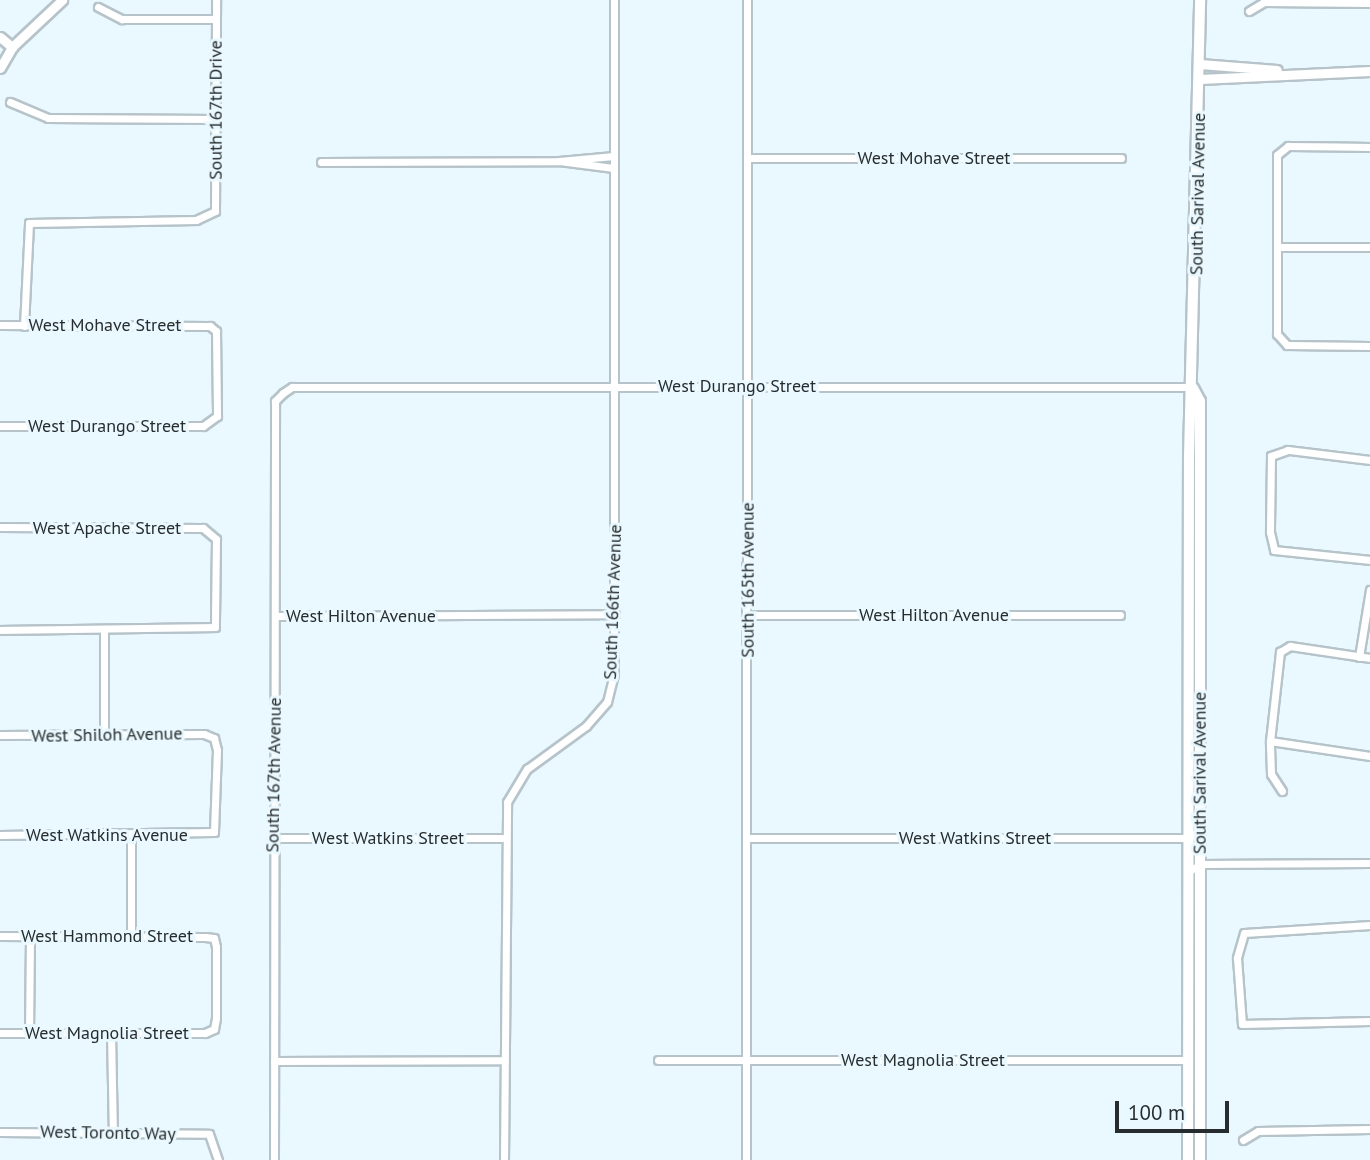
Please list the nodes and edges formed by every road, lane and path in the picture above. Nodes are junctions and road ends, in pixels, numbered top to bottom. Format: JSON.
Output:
{"nodes":[{"id":1,"x":62,"y":0,"type":"edge"},
{"id":2,"x":216,"y":0,"type":"edge"},
{"id":3,"x":614,"y":0,"type":"edge"},
{"id":4,"x":747,"y":0,"type":"edge"},
{"id":5,"x":1199,"y":0,"type":"edge"},
{"id":6,"x":1370,"y":3,"type":"edge"},
{"id":7,"x":98,"y":7,"type":"dead end"},
{"id":8,"x":1249,"y":11,"type":"dead end"},
{"id":9,"x":216,"y":19,"type":"junction"},
{"id":10,"x":0,"y":37,"type":"edge"},
{"id":11,"x":12,"y":47,"type":"junction"},
{"id":12,"x":1200,"y":64,"type":"junction"},
{"id":13,"x":0,"y":68,"type":"edge"},
{"id":14,"x":1370,"y":71,"type":"edge"},
{"id":15,"x":1282,"y":72,"type":"junction"},
{"id":16,"x":1200,"y":79,"type":"junction"},
{"id":17,"x":10,"y":102,"type":"dead end"},
{"id":18,"x":216,"y":119,"type":"junction"},
{"id":19,"x":1370,"y":147,"type":"edge"},
{"id":20,"x":586,"y":156,"type":"junction"},
{"id":21,"x":614,"y":156,"type":"junction"},
{"id":22,"x":747,"y":158,"type":"junction"},
{"id":23,"x":1121,"y":158,"type":"dead end"},
{"id":24,"x":559,"y":161,"type":"junction"},
{"id":25,"x":321,"y":162,"type":"dead end"},
{"id":26,"x":586,"y":167,"type":"junction"},
{"id":27,"x":614,"y":168,"type":"junction"},
{"id":28,"x":1278,"y":247,"type":"junction"},
{"id":29,"x":1370,"y":247,"type":"edge"},
{"id":30,"x":0,"y":325,"type":"edge"},
{"id":31,"x":24,"y":326,"type":"junction"},
{"id":32,"x":1370,"y":346,"type":"edge"},
{"id":33,"x":615,"y":385,"type":"junction"},
{"id":34,"x":746,"y":387,"type":"junction"},
{"id":35,"x":1193,"y":387,"type":"junction"},
{"id":36,"x":283,"y":393,"type":"joint"},
{"id":37,"x":214,"y":424,"type":"joint"},
{"id":38,"x":0,"y":426,"type":"edge"},
{"id":39,"x":1370,"y":460,"type":"edge"},
{"id":40,"x":0,"y":527,"type":"edge"},
{"id":41,"x":1370,"y":559,"type":"edge"},
{"id":42,"x":1370,"y":590,"type":"edge"},
{"id":43,"x":615,"y":614,"type":"junction"},
{"id":44,"x":749,"y":615,"type":"junction"},
{"id":45,"x":1120,"y":615,"type":"dead end"},
{"id":46,"x":275,"y":616,"type":"junction"},
{"id":47,"x":0,"y":630,"type":"edge"},
{"id":48,"x":104,"y":630,"type":"junction"},
{"id":49,"x":1359,"y":657,"type":"junction"},
{"id":50,"x":1370,"y":658,"type":"edge"},
{"id":51,"x":104,"y":733,"type":"junction"},
{"id":52,"x":0,"y":735,"type":"edge"},
{"id":53,"x":1270,"y":741,"type":"junction"},
{"id":54,"x":1370,"y":756,"type":"edge"},
{"id":55,"x":1282,"y":791,"type":"dead end"},
{"id":56,"x":1200,"y":829,"type":"junction"},
{"id":57,"x":214,"y":832,"type":"joint"},
{"id":58,"x":0,"y":835,"type":"edge"},
{"id":59,"x":131,"y":835,"type":"junction"},
{"id":60,"x":273,"y":838,"type":"junction"},
{"id":61,"x":502,"y":838,"type":"junction"},
{"id":62,"x":747,"y":838,"type":"junction"},
{"id":63,"x":1189,"y":838,"type":"junction"},
{"id":64,"x":1370,"y":863,"type":"edge"},
{"id":65,"x":1201,"y":864,"type":"junction"},
{"id":66,"x":1189,"y":871,"type":"junction"},
{"id":67,"x":1370,"y":925,"type":"edge"},
{"id":68,"x":0,"y":936,"type":"edge"},
{"id":69,"x":30,"y":936,"type":"junction"},
{"id":70,"x":131,"y":936,"type":"junction"},
{"id":71,"x":1370,"y":1021,"type":"edge"},
{"id":72,"x":214,"y":1029,"type":"joint"},
{"id":73,"x":0,"y":1033,"type":"edge"},
{"id":74,"x":29,"y":1033,"type":"junction"},
{"id":75,"x":111,"y":1033,"type":"junction"},
{"id":76,"x":504,"y":1060,"type":"junction"},
{"id":77,"x":658,"y":1060,"type":"dead end"},
{"id":78,"x":746,"y":1060,"type":"junction"},
{"id":79,"x":1189,"y":1060,"type":"junction"},
{"id":80,"x":1200,"y":1060,"type":"junction"},
{"id":81,"x":274,"y":1061,"type":"junction"},
{"id":82,"x":1370,"y":1129,"type":"edge"},
{"id":83,"x":0,"y":1132,"type":"edge"},
{"id":84,"x":113,"y":1133,"type":"junction"},
{"id":85,"x":1243,"y":1140,"type":"dead end"},
{"id":86,"x":218,"y":1160,"type":"edge"},
{"id":87,"x":274,"y":1160,"type":"edge"},
{"id":88,"x":504,"y":1160,"type":"edge"},
{"id":89,"x":746,"y":1160,"type":"edge"},
{"id":90,"x":1188,"y":1160,"type":"edge"},
{"id":91,"x":1200,"y":1160,"type":"edge"}],
"edges":[{"from":1,"to":11,"type":"street"},
{"from":2,"to":9,"type":"street","name":"South 167th Drive"},
{"from":3,"to":21,"type":"street","name":"South 166th Avenue"},
{"from":4,"to":22,"type":"street","name":"South 165th Avenue"},
{"from":5,"to":12,"type":"main road","name":"South Sarival Avenue"},
{"from":6,"to":8,"type":"street"},
{"from":7,"to":9,"type":"street"},
{"from":9,"to":18,"type":"street","name":"South 167th Drive"},
{"from":10,"to":11,"type":"street"},
{"from":11,"to":13,"type":"street"},
{"from":12,"to":15,"type":"street"},
{"from":12,"to":16,"type":"main road","name":"South Sarival Avenue"},
{"from":14,"to":15,"type":"street"},
{"from":15,"to":16,"type":"street"},
{"from":16,"to":35,"type":"main road","name":"South Sarival Avenue"},
{"from":17,"to":18,"type":"street"},
{"from":18,"to":31,"type":"street","name":"South 167th Drive"},
{"from":19,"to":28,"type":"street"},
{"from":20,"to":21,"type":"street"},
{"from":20,"to":24,"type":"street"},
{"from":20,"to":26,"type":"street"},
{"from":21,"to":27,"type":"street","name":"South 166th Avenue"},
{"from":22,"to":23,"type":"street","name":"West Mohave Street"},
{"from":22,"to":34,"type":"street","name":"South 165th Avenue"},
{"from":24,"to":25,"type":"street"},
{"from":24,"to":26,"type":"street"},
{"from":26,"to":27,"type":"street"},
{"from":27,"to":33,"type":"street","name":"South 166th Avenue"},
{"from":28,"to":29,"type":"street"},
{"from":28,"to":32,"type":"street"},
{"from":30,"to":31,"type":"street","name":"West Mohave Street"},
{"from":31,"to":37,"type":"street","name":"West Mohave Street"},
{"from":33,"to":34,"type":"street","name":"West Durango Street"},
{"from":33,"to":36,"type":"street","name":"West Durango Street"},
{"from":33,"to":43,"type":"street","name":"South 166th Avenue"},
{"from":34,"to":35,"type":"street","name":"West Durango Street"},
{"from":34,"to":44,"type":"street","name":"South 165th Avenue"},
{"from":35,"to":56,"type":"main road","name":"South Sarival Avenue"},
{"from":35,"to":63,"type":"main road","name":"South Sarival Avenue"},
{"from":36,"to":46,"type":"street","name":"South 167th Avenue"},
{"from":37,"to":38,"type":"street","name":"West Durango Street"},
{"from":39,"to":41,"type":"street"},
{"from":40,"to":48,"type":"street","name":"West Apache Street"},
{"from":42,"to":49,"type":"street"},
{"from":43,"to":46,"type":"street","name":"West Hilton Avenue"},
{"from":43,"to":61,"type":"street","name":"South 166th Avenue"},
{"from":44,"to":45,"type":"street","name":"West Hilton Avenue"},
{"from":44,"to":62,"type":"street","name":"South 165th Avenue"},
{"from":46,"to":60,"type":"street","name":"South 167th Avenue"},
{"from":47,"to":48,"type":"street"},
{"from":48,"to":51,"type":"street"},
{"from":49,"to":50,"type":"street"},
{"from":49,"to":53,"type":"street"},
{"from":51,"to":52,"type":"street","name":"West Shiloh Avenue"},
{"from":51,"to":57,"type":"street","name":"West Shiloh Avenue"},
{"from":53,"to":54,"type":"street"},
{"from":53,"to":55,"type":"street"},
{"from":56,"to":63,"type":"street"},
{"from":56,"to":65,"type":"main road","name":"South Sarival Avenue"},
{"from":57,"to":59,"type":"street","name":"West Watkins Avenue"},
{"from":58,"to":59,"type":"street","name":"West Watkins Avenue"},
{"from":59,"to":70,"type":"street"},
{"from":60,"to":61,"type":"street","name":"West Watkins Street"},
{"from":60,"to":81,"type":"street","name":"South 167th Avenue"},
{"from":61,"to":76,"type":"street","name":"South 166th Avenue"},
{"from":62,"to":63,"type":"street","name":"West Watkins Street"},
{"from":62,"to":78,"type":"street","name":"South 165th Avenue"},
{"from":63,"to":66,"type":"main road","name":"South Sarival Avenue"},
{"from":64,"to":65,"type":"street"},
{"from":65,"to":66,"type":"street"},
{"from":65,"to":80,"type":"main road","name":"South Sarival Avenue"},
{"from":66,"to":79,"type":"main road","name":"South Sarival Avenue"},
{"from":67,"to":71,"type":"street"},
{"from":68,"to":69,"type":"street","name":"West Hammond Street"},
{"from":69,"to":70,"type":"street","name":"West Hammond Street"},
{"from":69,"to":74,"type":"street"},
{"from":70,"to":72,"type":"street","name":"West Hammond Street"},
{"from":72,"to":75,"type":"street","name":"West Magnolia Street"},
{"from":73,"to":74,"type":"street","name":"West Magnolia Street"},
{"from":74,"to":75,"type":"street","name":"West Magnolia Street"},
{"from":75,"to":84,"type":"street"},
{"from":76,"to":81,"type":"street"},
{"from":76,"to":88,"type":"street","name":"South 166th Avenue"},
{"from":77,"to":78,"type":"street","name":"West Magnolia Street"},
{"from":78,"to":79,"type":"street","name":"West Magnolia Street"},
{"from":78,"to":89,"type":"street","name":"South 165th Avenue"},
{"from":79,"to":80,"type":"main road"},
{"from":79,"to":90,"type":"main road","name":"South Sarival Avenue"},
{"from":80,"to":91,"type":"main road","name":"South Sarival Avenue"},
{"from":81,"to":87,"type":"street","name":"South 167th Avenue"},
{"from":82,"to":85,"type":"street"},
{"from":83,"to":84,"type":"street","name":"West Toronto Way"},
{"from":84,"to":86,"type":"street","name":"West Toronto Way"}]}
